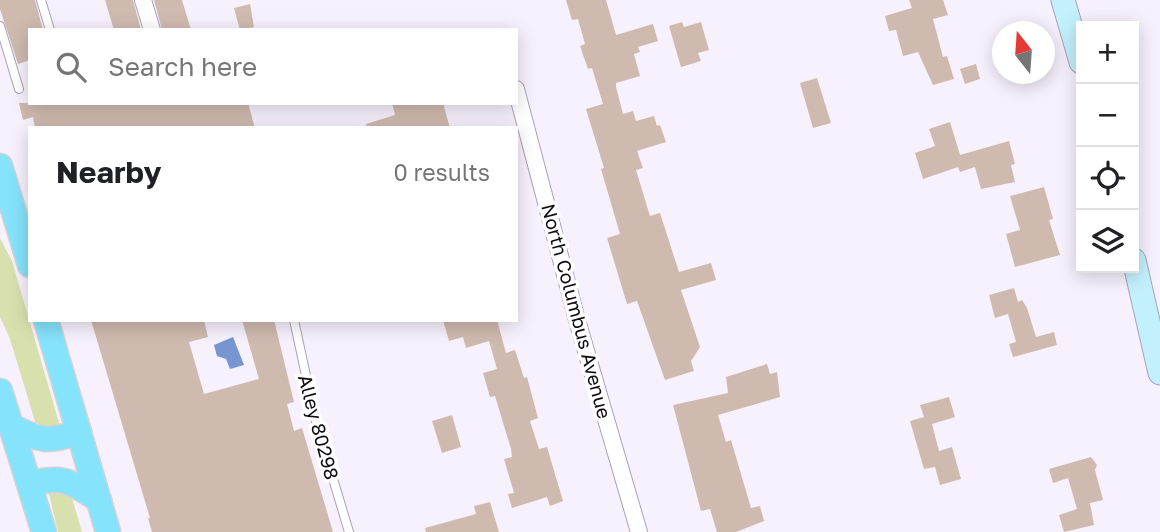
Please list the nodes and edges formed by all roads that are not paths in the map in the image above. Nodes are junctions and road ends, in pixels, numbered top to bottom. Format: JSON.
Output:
{"nodes":[{"id":1,"x":41,"y":0,"type":"edge"},
{"id":2,"x":143,"y":0,"type":"edge"},
{"id":3,"x":1063,"y":0,"type":"edge"},
{"id":4,"x":0,"y":26,"type":"edge"},
{"id":5,"x":49,"y":28,"type":"edge"},
{"id":6,"x":151,"y":28,"type":"edge"},
{"id":7,"x":1076,"y":45,"type":"edge"},
{"id":8,"x":19,"y":89,"type":"dead end"},
{"id":9,"x":518,"y":97,"type":"edge"},
{"id":10,"x":0,"y":166,"type":"edge"},
{"id":11,"x":25,"y":230,"type":"edge"},
{"id":12,"x":28,"y":251,"type":"edge"},
{"id":13,"x":1137,"y":273,"type":"edge"},
{"id":14,"x":47,"y":322,"type":"edge"},
{"id":15,"x":293,"y":322,"type":"edge"},
{"id":16,"x":1160,"y":373,"type":"edge"},
{"id":17,"x":0,"y":391,"type":"edge"},
{"id":18,"x":11,"y":426,"type":"junction"},
{"id":19,"x":79,"y":432,"type":"junction"},
{"id":20,"x":29,"y":484,"type":"junction"},
{"id":21,"x":99,"y":500,"type":"junction"},
{"id":22,"x":44,"y":532,"type":"edge"},
{"id":23,"x":108,"y":532,"type":"edge"},
{"id":24,"x":349,"y":532,"type":"edge"},
{"id":25,"x":639,"y":532,"type":"edge"}],
"edges":[{"from":1,"to":5,"type":"lane"},
{"from":2,"to":6,"type":"street"},
{"from":3,"to":7,"type":"street"},
{"from":4,"to":8,"type":"lane"},
{"from":9,"to":25,"type":"street","name":"North Columbus Avenue"},
{"from":10,"to":11,"type":"main road"},
{"from":11,"to":12,"type":"main road"},
{"from":13,"to":16,"type":"street"},
{"from":14,"to":19,"type":"main road"},
{"from":15,"to":24,"type":"lane","name":"Alley 80298"},
{"from":17,"to":18,"type":"main road"},
{"from":18,"to":19,"type":"main road"},
{"from":18,"to":20,"type":"main road"},
{"from":19,"to":21,"type":"main road"},
{"from":20,"to":21,"type":"main road"},
{"from":20,"to":22,"type":"main road"},
{"from":21,"to":23,"type":"main road"}]}
